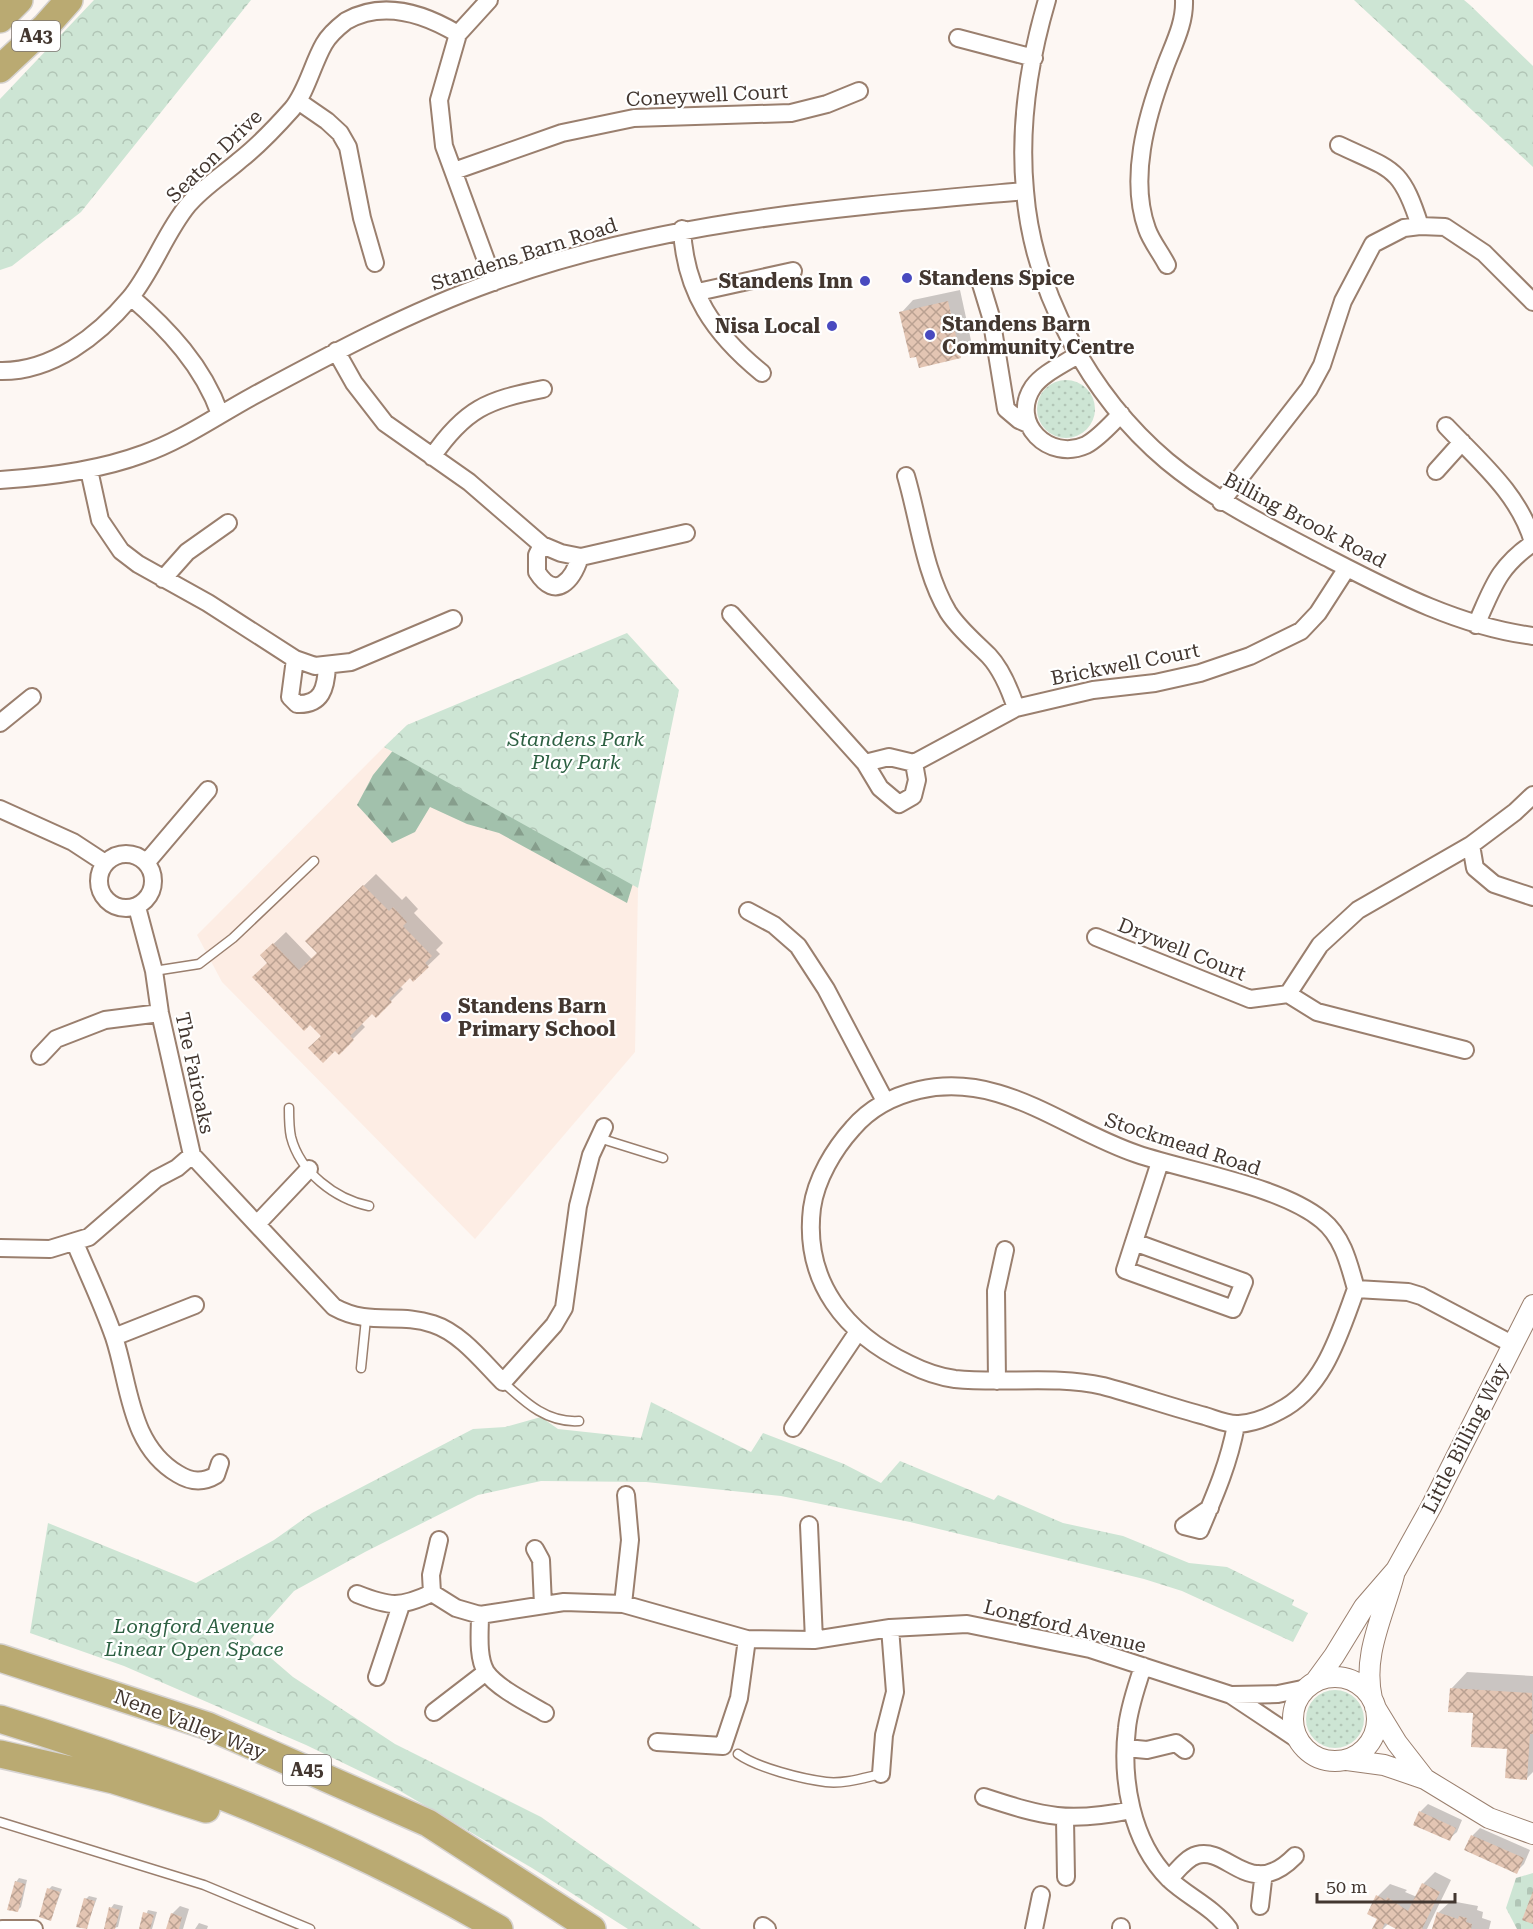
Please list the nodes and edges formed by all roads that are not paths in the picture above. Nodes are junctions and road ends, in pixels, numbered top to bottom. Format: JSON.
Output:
{"nodes":[{"id":1,"x":19,"y":0,"type":"edge"},
{"id":2,"x":69,"y":0,"type":"edge"},
{"id":3,"x":489,"y":0,"type":"edge"},
{"id":4,"x":1047,"y":0,"type":"edge"},
{"id":5,"x":1184,"y":0,"type":"edge"},
{"id":6,"x":0,"y":19,"type":"edge"},
{"id":7,"x":46,"y":26,"type":"junction"},
{"id":8,"x":459,"y":34,"type":"junction"},
{"id":9,"x":958,"y":38,"type":"dead end"},
{"id":10,"x":0,"y":52,"type":"edge"},
{"id":11,"x":1034,"y":58,"type":"junction"},
{"id":12,"x":0,"y":69,"type":"edge"},
{"id":13,"x":859,"y":91,"type":"dead end"},
{"id":14,"x":298,"y":101,"type":"junction"},
{"id":15,"x":1339,"y":145,"type":"dead end"},
{"id":16,"x":454,"y":171,"type":"junction"},
{"id":17,"x":1024,"y":191,"type":"junction"},
{"id":18,"x":1420,"y":226,"type":"junction"},
{"id":19,"x":682,"y":229,"type":"junction"},
{"id":20,"x":375,"y":262,"type":"dead end"},
{"id":21,"x":1167,"y":265,"type":"dead end"},
{"id":22,"x":793,"y":271,"type":"dead end"},
{"id":23,"x":494,"y":282,"type":"junction"},
{"id":24,"x":981,"y":284,"type":"dead end"},
{"id":25,"x":698,"y":292,"type":"junction"},
{"id":26,"x":131,"y":297,"type":"junction"},
{"id":27,"x":1533,"y":302,"type":"edge"},
{"id":28,"x":336,"y":351,"type":"junction"},
{"id":29,"x":1078,"y":354,"type":"junction"},
{"id":30,"x":0,"y":371,"type":"edge"},
{"id":31,"x":762,"y":373,"type":"dead end"},
{"id":32,"x":543,"y":389,"type":"dead end"},
{"id":33,"x":220,"y":414,"type":"junction"},
{"id":34,"x":1121,"y":414,"type":"junction"},
{"id":35,"x":1028,"y":424,"type":"junction"},
{"id":36,"x":1446,"y":426,"type":"dead end"},
{"id":37,"x":1462,"y":442,"type":"junction"},
{"id":38,"x":432,"y":457,"type":"junction"},
{"id":39,"x":89,"y":470,"type":"junction"},
{"id":40,"x":1436,"y":471,"type":"dead end"},
{"id":41,"x":906,"y":476,"type":"dead end"},
{"id":42,"x":0,"y":480,"type":"edge"},
{"id":43,"x":1221,"y":502,"type":"junction"},
{"id":44,"x":228,"y":523,"type":"dead end"},
{"id":45,"x":686,"y":533,"type":"dead end"},
{"id":46,"x":1533,"y":542,"type":"edge"},
{"id":47,"x":542,"y":545,"type":"junction"},
{"id":48,"x":580,"y":557,"type":"junction"},
{"id":49,"x":1347,"y":568,"type":"junction"},
{"id":50,"x":163,"y":579,"type":"junction"},
{"id":51,"x":731,"y":614,"type":"dead end"},
{"id":52,"x":453,"y":620,"type":"dead end"},
{"id":53,"x":1476,"y":625,"type":"junction"},
{"id":54,"x":1533,"y":636,"type":"edge"},
{"id":55,"x":295,"y":659,"type":"junction"},
{"id":56,"x":327,"y":666,"type":"junction"},
{"id":57,"x":32,"y":697,"type":"dead end"},
{"id":58,"x":1016,"y":708,"type":"junction"},
{"id":59,"x":0,"y":723,"type":"edge"},
{"id":60,"x":865,"y":763,"type":"junction"},
{"id":61,"x":914,"y":763,"type":"junction"},
{"id":62,"x":208,"y":790,"type":"dead end"},
{"id":63,"x":1533,"y":795,"type":"edge"},
{"id":64,"x":0,"y":809,"type":"edge"},
{"id":65,"x":1471,"y":845,"type":"junction"},
{"id":66,"x":314,"y":861,"type":"dead end"},
{"id":67,"x":147,"y":862,"type":"junction"},
{"id":68,"x":105,"y":863,"type":"junction"},
{"id":69,"x":1533,"y":897,"type":"edge"},
{"id":70,"x":137,"y":907,"type":"junction"},
{"id":71,"x":748,"y":911,"type":"dead end"},
{"id":72,"x":1096,"y":937,"type":"dead end"},
{"id":73,"x":154,"y":970,"type":"junction"},
{"id":74,"x":1288,"y":994,"type":"junction"},
{"id":75,"x":160,"y":1013,"type":"junction"},
{"id":76,"x":1465,"y":1050,"type":"dead end"},
{"id":77,"x":40,"y":1056,"type":"dead end"},
{"id":78,"x":885,"y":1101,"type":"junction"},
{"id":79,"x":289,"y":1108,"type":"dead end"},
{"id":80,"x":602,"y":1133,"type":"joint"},
{"id":81,"x":192,"y":1155,"type":"junction"},
{"id":82,"x":663,"y":1158,"type":"dead end"},
{"id":83,"x":1160,"y":1162,"type":"junction"},
{"id":84,"x":309,"y":1169,"type":"junction"},
{"id":85,"x":369,"y":1206,"type":"dead end"},
{"id":86,"x":258,"y":1223,"type":"junction"},
{"id":87,"x":1134,"y":1242,"type":"junction"},
{"id":88,"x":75,"y":1243,"type":"junction"},
{"id":89,"x":0,"y":1248,"type":"edge"},
{"id":90,"x":1005,"y":1250,"type":"dead end"},
{"id":91,"x":1356,"y":1289,"type":"junction"},
{"id":92,"x":195,"y":1305,"type":"dead end"},
{"id":93,"x":1533,"y":1305,"type":"edge"},
{"id":94,"x":366,"y":1319,"type":"junction"},
{"id":95,"x":857,"y":1333,"type":"junction"},
{"id":96,"x":114,"y":1336,"type":"junction"},
{"id":97,"x":1512,"y":1344,"type":"junction"},
{"id":98,"x":361,"y":1368,"type":"dead end"},
{"id":99,"x":997,"y":1381,"type":"junction"},
{"id":100,"x":503,"y":1382,"type":"junction"},
{"id":101,"x":579,"y":1421,"type":"dead end"},
{"id":102,"x":1236,"y":1425,"type":"junction"},
{"id":103,"x":793,"y":1428,"type":"dead end"},
{"id":104,"x":220,"y":1463,"type":"dead end"},
{"id":105,"x":626,"y":1495,"type":"dead end"},
{"id":106,"x":1210,"y":1508,"type":"dead end"},
{"id":107,"x":809,"y":1525,"type":"dead end"},
{"id":108,"x":439,"y":1540,"type":"dead end"},
{"id":109,"x":535,"y":1549,"type":"dead end"},
{"id":110,"x":1396,"y":1570,"type":"junction"},
{"id":111,"x":432,"y":1593,"type":"junction"},
{"id":112,"x":357,"y":1594,"type":"dead end"},
{"id":113,"x":623,"y":1604,"type":"junction"},
{"id":114,"x":401,"y":1605,"type":"junction"},
{"id":115,"x":543,"y":1605,"type":"junction"},
{"id":116,"x":480,"y":1615,"type":"junction"},
{"id":117,"x":890,"y":1628,"type":"junction"},
{"id":118,"x":747,"y":1638,"type":"junction"},
{"id":119,"x":814,"y":1640,"type":"junction"},
{"id":120,"x":0,"y":1650,"type":"edge"},
{"id":121,"x":0,"y":1658,"type":"edge"},
{"id":122,"x":1143,"y":1666,"type":"junction"},
{"id":123,"x":486,"y":1672,"type":"junction"},
{"id":124,"x":377,"y":1677,"type":"dead end"},
{"id":125,"x":1311,"y":1685,"type":"junction"},
{"id":126,"x":1231,"y":1695,"type":"junction"},
{"id":127,"x":1373,"y":1703,"type":"junction"},
{"id":128,"x":434,"y":1712,"type":"dead end"},
{"id":129,"x":545,"y":1713,"type":"dead end"},
{"id":130,"x":0,"y":1719,"type":"edge"},
{"id":131,"x":208,"y":1726,"type":"junction"},
{"id":132,"x":1297,"y":1739,"type":"junction"},
{"id":133,"x":657,"y":1742,"type":"dead end"},
{"id":134,"x":723,"y":1746,"type":"junction"},
{"id":135,"x":1126,"y":1748,"type":"junction"},
{"id":136,"x":1185,"y":1750,"type":"dead end"},
{"id":137,"x":0,"y":1754,"type":"edge"},
{"id":138,"x":738,"y":1754,"type":"joint"},
{"id":139,"x":1347,"y":1760,"type":"junction"},
{"id":140,"x":881,"y":1774,"type":"joint"},
{"id":141,"x":1425,"y":1779,"type":"junction"},
{"id":142,"x":984,"y":1797,"type":"dead end"},
{"id":143,"x":1132,"y":1810,"type":"junction"},
{"id":144,"x":1065,"y":1819,"type":"junction"},
{"id":145,"x":0,"y":1822,"type":"edge"},
{"id":146,"x":1533,"y":1834,"type":"edge"},
{"id":147,"x":1295,"y":1856,"type":"dead end"},
{"id":148,"x":1259,"y":1874,"type":"junction"},
{"id":149,"x":1066,"y":1877,"type":"dead end"},
{"id":150,"x":1169,"y":1879,"type":"junction"},
{"id":151,"x":1041,"y":1895,"type":"dead end"},
{"id":152,"x":1260,"y":1906,"type":"dead end"},
{"id":153,"x":498,"y":1928,"type":"edge"},
{"id":154,"x":2,"y":1929,"type":"edge"},
{"id":155,"x":34,"y":1929,"type":"edge"},
{"id":156,"x":310,"y":1929,"type":"edge"},
{"id":157,"x":592,"y":1929,"type":"edge"},
{"id":158,"x":1034,"y":1929,"type":"edge"},
{"id":159,"x":1229,"y":1929,"type":"edge"}],
"edges":[{"from":1,"to":6,"type":"highway","number":"A43"},
{"from":2,"to":7,"type":"highway","number":"A43"},
{"from":3,"to":8,"type":"street"},
{"from":4,"to":11,"type":"street","name":"Billing Brook Road"},
{"from":5,"to":21,"type":"street"},
{"from":7,"to":10,"type":"highway"},
{"from":7,"to":12,"type":"highway","number":"A43"},
{"from":8,"to":14,"type":"street","name":"Seaton Drive"},
{"from":8,"to":16,"type":"street"},
{"from":9,"to":11,"type":"street"},
{"from":11,"to":17,"type":"street","name":"Billing Brook Road"},
{"from":13,"to":16,"type":"street","name":"Coneywell Court"},
{"from":14,"to":20,"type":"street"},
{"from":14,"to":26,"type":"street","name":"Seaton Drive"},
{"from":15,"to":18,"type":"street"},
{"from":16,"to":23,"type":"street"},
{"from":17,"to":19,"type":"street","name":"Standens Barn Road"},
{"from":17,"to":29,"type":"street","name":"Billing Brook Road"},
{"from":18,"to":27,"type":"street"},
{"from":18,"to":43,"type":"street"},
{"from":19,"to":23,"type":"street","name":"Standens Barn Road"},
{"from":19,"to":25,"type":"street"},
{"from":22,"to":25,"type":"street"},
{"from":23,"to":28,"type":"street","name":"Standens Barn Road"},
{"from":24,"to":35,"type":"street"},
{"from":25,"to":31,"type":"street"},
{"from":26,"to":30,"type":"street","name":"Seaton Drive"},
{"from":26,"to":33,"type":"street"},
{"from":28,"to":33,"type":"street","name":"Standens Barn Road"},
{"from":28,"to":38,"type":"street"},
{"from":29,"to":34,"type":"street","name":"Billing Brook Road"},
{"from":29,"to":35,"type":"street"},
{"from":32,"to":38,"type":"street"},
{"from":33,"to":39,"type":"street","name":"Standens Barn Road"},
{"from":34,"to":35,"type":"street"},
{"from":34,"to":43,"type":"street","name":"Billing Brook Road"},
{"from":36,"to":37,"type":"street"},
{"from":37,"to":40,"type":"street"},
{"from":37,"to":46,"type":"street"},
{"from":38,"to":47,"type":"street"},
{"from":39,"to":42,"type":"street","name":"Standens Barn Road"},
{"from":39,"to":50,"type":"street"},
{"from":41,"to":58,"type":"street"},
{"from":43,"to":49,"type":"street","name":"Billing Brook Road"},
{"from":44,"to":50,"type":"street"},
{"from":45,"to":48,"type":"street"},
{"from":46,"to":53,"type":"street"},
{"from":47,"to":48,"type":"street"},
{"from":47,"to":48,"type":"street"},
{"from":49,"to":53,"type":"street","name":"Billing Brook Road"},
{"from":49,"to":58,"type":"street","name":"Brickwell Court"},
{"from":50,"to":55,"type":"street"},
{"from":51,"to":60,"type":"street"},
{"from":52,"to":56,"type":"street"},
{"from":53,"to":54,"type":"street","name":"Billing Brook Road"},
{"from":55,"to":56,"type":"street"},
{"from":55,"to":56,"type":"street"},
{"from":57,"to":59,"type":"street"},
{"from":58,"to":61,"type":"street","name":"Brickwell Court"},
{"from":60,"to":61,"type":"street"},
{"from":60,"to":61,"type":"street"},
{"from":62,"to":67,"type":"street"},
{"from":63,"to":65,"type":"street"},
{"from":64,"to":68,"type":"street"},
{"from":65,"to":69,"type":"street"},
{"from":65,"to":74,"type":"street"},
{"from":66,"to":73,"type":"lane"},
{"from":67,"to":68,"type":"street"},
{"from":67,"to":70,"type":"street"},
{"from":68,"to":70,"type":"street"},
{"from":70,"to":73,"type":"street","name":"The Fairoaks"},
{"from":71,"to":78,"type":"street"},
{"from":72,"to":74,"type":"street","name":"Drywell Court"},
{"from":73,"to":75,"type":"street","name":"The Fairoaks"},
{"from":74,"to":76,"type":"street"},
{"from":75,"to":77,"type":"street"},
{"from":75,"to":81,"type":"street","name":"The Fairoaks"},
{"from":78,"to":83,"type":"street","name":"Stockmead Road"},
{"from":78,"to":95,"type":"street","name":"Stockmead Road"},
{"from":79,"to":84,"type":"lane"},
{"from":80,"to":82,"type":"lane"},
{"from":80,"to":100,"type":"street"},
{"from":81,"to":86,"type":"street","name":"The Fairoaks"},
{"from":81,"to":88,"type":"street"},
{"from":83,"to":87,"type":"street"},
{"from":83,"to":91,"type":"street","name":"Stockmead Road"},
{"from":84,"to":85,"type":"lane"},
{"from":84,"to":86,"type":"street"},
{"from":86,"to":94,"type":"street","name":"The Fairoaks"},
{"from":87,"to":87,"type":"street"},
{"from":88,"to":89,"type":"street"},
{"from":88,"to":96,"type":"street"},
{"from":90,"to":99,"type":"street"},
{"from":91,"to":97,"type":"street"},
{"from":91,"to":102,"type":"street"},
{"from":92,"to":96,"type":"street"},
{"from":93,"to":97,"type":"street","name":"Little Billing Way"},
{"from":94,"to":98,"type":"lane"},
{"from":94,"to":100,"type":"street","name":"The Fairoaks"},
{"from":95,"to":99,"type":"street","name":"Stockmead Road"},
{"from":95,"to":103,"type":"street"},
{"from":96,"to":104,"type":"street"},
{"from":97,"to":110,"type":"street","name":"Little Billing Way"},
{"from":99,"to":102,"type":"street","name":"Stockmead Road"},
{"from":100,"to":101,"type":"lane"},
{"from":102,"to":106,"type":"street"},
{"from":105,"to":113,"type":"street"},
{"from":107,"to":119,"type":"street"},
{"from":108,"to":111,"type":"street"},
{"from":109,"to":115,"type":"street"},
{"from":110,"to":125,"type":"street","name":"Little Billing Way"},
{"from":110,"to":127,"type":"street","name":"Little Billing Way"},
{"from":111,"to":114,"type":"street"},
{"from":111,"to":116,"type":"street","name":"Longford Avenue"},
{"from":112,"to":114,"type":"street"},
{"from":113,"to":115,"type":"street","name":"Longford Avenue"},
{"from":113,"to":118,"type":"street","name":"Longford Avenue"},
{"from":114,"to":124,"type":"street"},
{"from":115,"to":116,"type":"street","name":"Longford Avenue"},
{"from":116,"to":123,"type":"street"},
{"from":117,"to":119,"type":"street","name":"Longford Avenue"},
{"from":117,"to":122,"type":"street","name":"Longford Avenue"},
{"from":117,"to":140,"type":"street"},
{"from":118,"to":119,"type":"street","name":"Longford Avenue"},
{"from":118,"to":134,"type":"street"},
{"from":120,"to":131,"type":"highway"},
{"from":121,"to":131,"type":"highway","name":"Nene Valley Way","number":"A45"},
{"from":122,"to":126,"type":"street","name":"Longford Avenue"},
{"from":122,"to":135,"type":"street"},
{"from":123,"to":128,"type":"street"},
{"from":123,"to":129,"type":"street"},
{"from":125,"to":126,"type":"street","name":"Longford Avenue"},
{"from":125,"to":127,"type":"street"},
{"from":125,"to":132,"type":"street","name":"Little Billing Way"},
{"from":126,"to":132,"type":"street","name":"Longford Avenue"},
{"from":127,"to":139,"type":"street","name":"Little Billing Way"},
{"from":127,"to":141,"type":"street"},
{"from":130,"to":153,"type":"highway"},
{"from":131,"to":157,"type":"highway","name":"Nene Valley Way","number":"A45"},
{"from":132,"to":139,"type":"street"},
{"from":133,"to":134,"type":"street"},
{"from":134,"to":138,"type":"street"},
{"from":135,"to":136,"type":"street"},
{"from":135,"to":143,"type":"street"},
{"from":137,"to":153,"type":"highway"},
{"from":138,"to":140,"type":"lane"},
{"from":139,"to":141,"type":"street"},
{"from":141,"to":146,"type":"street"},
{"from":142,"to":144,"type":"street"},
{"from":143,"to":144,"type":"street"},
{"from":143,"to":150,"type":"street"},
{"from":144,"to":149,"type":"street"},
{"from":145,"to":156,"type":"lane"},
{"from":147,"to":148,"type":"street"},
{"from":148,"to":150,"type":"street"},
{"from":148,"to":152,"type":"street"},
{"from":150,"to":159,"type":"street"},
{"from":151,"to":158,"type":"street"},
{"from":154,"to":155,"type":"street"}]}
